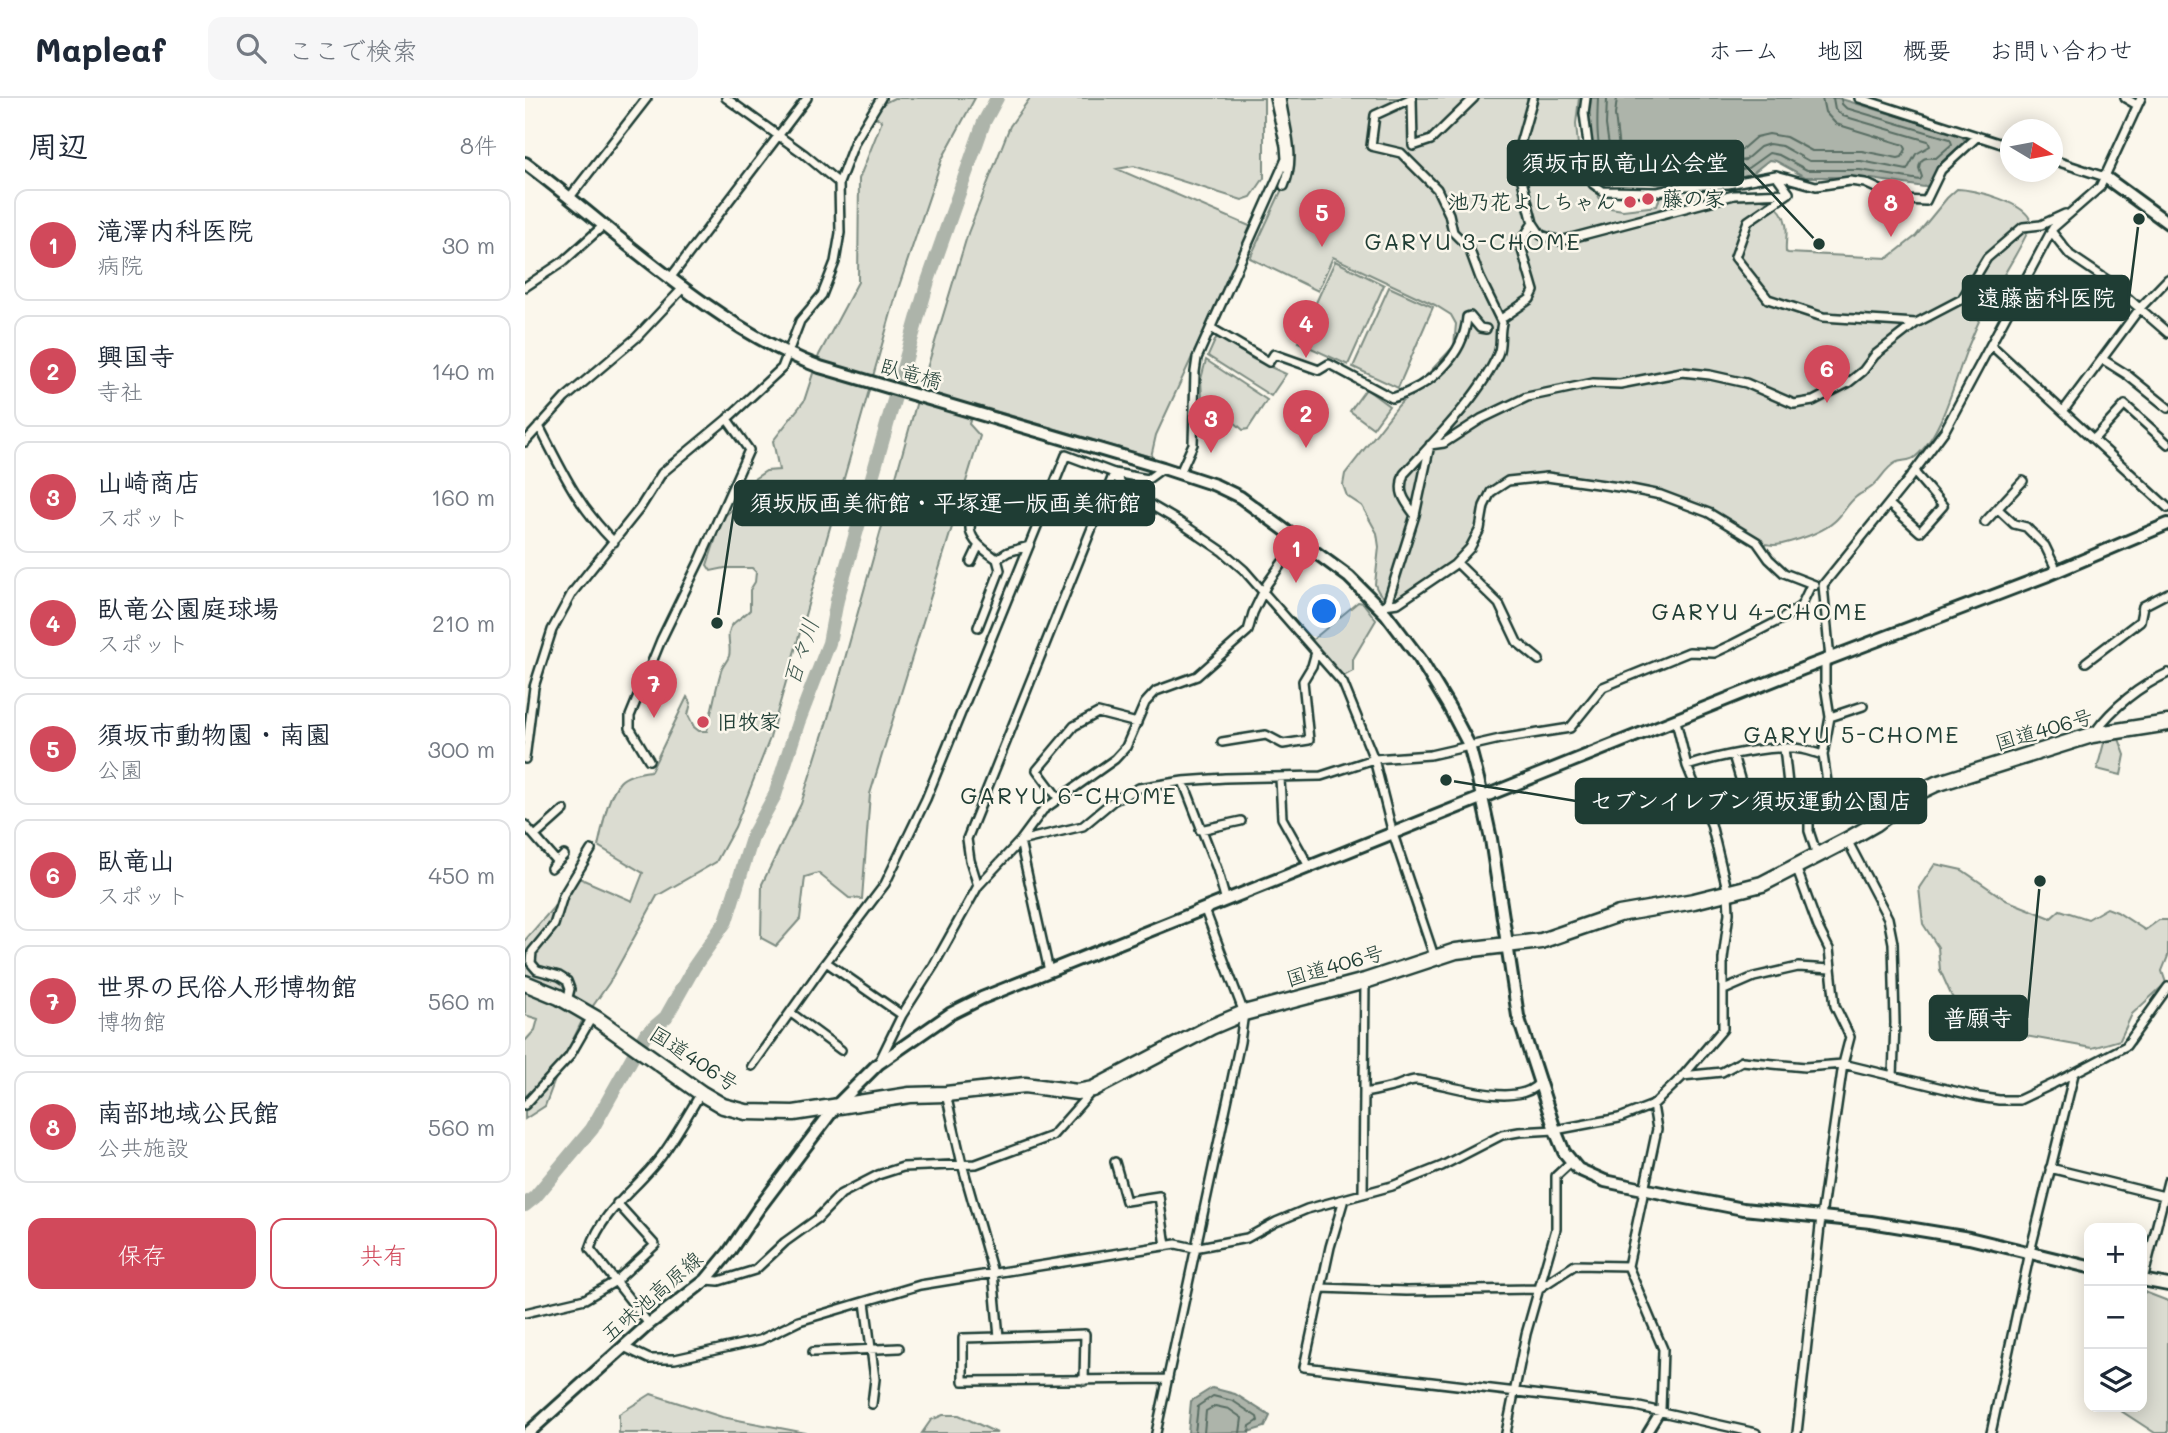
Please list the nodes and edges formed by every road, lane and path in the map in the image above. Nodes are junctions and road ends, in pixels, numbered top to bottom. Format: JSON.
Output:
{"nodes":[{"id":1,"x":647,"y":98,"type":"edge"},
{"id":2,"x":726,"y":98,"type":"edge"},
{"id":3,"x":807,"y":98,"type":"edge"},
{"id":4,"x":881,"y":98,"type":"edge"},
{"id":5,"x":1274,"y":98,"type":"edge"},
{"id":6,"x":1280,"y":98,"type":"edge"},
{"id":7,"x":1412,"y":98,"type":"edge"},
{"id":8,"x":1474,"y":98,"type":"edge"},
{"id":9,"x":1533,"y":98,"type":"edge"},
{"id":10,"x":1587,"y":98,"type":"edge"},
{"id":11,"x":1859,"y":98,"type":"edge"},
{"id":12,"x":2125,"y":98,"type":"edge"},
{"id":13,"x":2139,"y":102,"type":"edge"},
{"id":14,"x":778,"y":136,"type":"junction"},
{"id":15,"x":1978,"y":136,"type":"junction"},
{"id":16,"x":2000,"y":143,"type":"edge"},
{"id":17,"x":525,"y":163,"type":"edge"},
{"id":18,"x":2063,"y":163,"type":"edge"},
{"id":19,"x":1776,"y":175,"type":"junction"},
{"id":20,"x":2105,"y":177,"type":"junction"},
{"id":21,"x":839,"y":183,"type":"junction"},
{"id":22,"x":1284,"y":186,"type":"dead end"},
{"id":23,"x":1789,"y":193,"type":"junction"},
{"id":24,"x":570,"y":197,"type":"junction"},
{"id":25,"x":2065,"y":215,"type":"dead end"},
{"id":26,"x":1533,"y":223,"type":"junction"},
{"id":27,"x":2168,"y":223,"type":"edge"},
{"id":28,"x":604,"y":225,"type":"junction"},
{"id":29,"x":2051,"y":231,"type":"junction"},
{"id":30,"x":671,"y":277,"type":"junction"},
{"id":31,"x":2168,"y":279,"type":"edge"},
{"id":32,"x":525,"y":287,"type":"edge"},
{"id":33,"x":684,"y":287,"type":"junction"},
{"id":34,"x":2140,"y":308,"type":"junction"},
{"id":35,"x":1501,"y":318,"type":"junction"},
{"id":36,"x":1916,"y":323,"type":"junction"},
{"id":37,"x":1212,"y":328,"type":"junction"},
{"id":38,"x":1486,"y":329,"type":"dead end"},
{"id":39,"x":2168,"y":333,"type":"edge"},
{"id":40,"x":1991,"y":345,"type":"junction"},
{"id":41,"x":788,"y":355,"type":"junction"},
{"id":42,"x":2102,"y":359,"type":"junction"},
{"id":43,"x":2168,"y":408,"type":"edge"},
{"id":44,"x":2064,"y":410,"type":"junction"},
{"id":45,"x":727,"y":419,"type":"junction"},
{"id":46,"x":525,"y":426,"type":"edge"},
{"id":47,"x":539,"y":426,"type":"junction"},
{"id":48,"x":528,"y":438,"type":"edge"},
{"id":49,"x":2094,"y":439,"type":"junction"},
{"id":50,"x":2168,"y":444,"type":"edge"},
{"id":51,"x":1430,"y":445,"type":"junction"},
{"id":52,"x":1163,"y":468,"type":"junction"},
{"id":53,"x":1914,"y":472,"type":"junction"},
{"id":54,"x":1114,"y":473,"type":"junction"},
{"id":55,"x":1180,"y":473,"type":"junction"},
{"id":56,"x":2023,"y":481,"type":"dead end"},
{"id":57,"x":1005,"y":495,"type":"dead end"},
{"id":58,"x":1889,"y":504,"type":"junction"},
{"id":59,"x":2168,"y":508,"type":"edge"},
{"id":60,"x":1998,"y":509,"type":"junction"},
{"id":61,"x":1415,"y":514,"type":"junction"},
{"id":62,"x":1986,"y":522,"type":"dead end"},
{"id":63,"x":2168,"y":524,"type":"edge"},
{"id":64,"x":1299,"y":539,"type":"junction"},
{"id":65,"x":614,"y":542,"type":"junction"},
{"id":66,"x":979,"y":545,"type":"junction"},
{"id":67,"x":1029,"y":547,"type":"junction"},
{"id":68,"x":997,"y":559,"type":"junction"},
{"id":69,"x":971,"y":562,"type":"dead end"},
{"id":70,"x":1457,"y":563,"type":"junction"},
{"id":71,"x":2057,"y":571,"type":"junction"},
{"id":72,"x":1811,"y":585,"type":"junction"},
{"id":73,"x":1823,"y":585,"type":"junction"},
{"id":74,"x":2168,"y":593,"type":"edge"},
{"id":75,"x":1263,"y":594,"type":"junction"},
{"id":76,"x":1382,"y":606,"type":"junction"},
{"id":77,"x":978,"y":627,"type":"dead end"},
{"id":78,"x":1316,"y":652,"type":"junction"},
{"id":79,"x":1539,"y":660,"type":"dead end"},
{"id":80,"x":1828,"y":660,"type":"junction"},
{"id":81,"x":2086,"y":662,"type":"dead end"},
{"id":82,"x":2168,"y":673,"type":"edge"},
{"id":83,"x":529,"y":686,"type":"edge"},
{"id":84,"x":1863,"y":706,"type":"dead end"},
{"id":85,"x":1830,"y":717,"type":"junction"},
{"id":86,"x":1676,"y":720,"type":"junction"},
{"id":87,"x":1137,"y":723,"type":"junction"},
{"id":88,"x":2168,"y":723,"type":"edge"},
{"id":89,"x":2092,"y":735,"type":"junction"},
{"id":90,"x":1222,"y":742,"type":"dead end"},
{"id":91,"x":1469,"y":745,"type":"junction"},
{"id":92,"x":1784,"y":748,"type":"junction"},
{"id":93,"x":1733,"y":755,"type":"junction"},
{"id":94,"x":1823,"y":755,"type":"junction"},
{"id":95,"x":525,"y":759,"type":"edge"},
{"id":96,"x":1374,"y":759,"type":"junction"},
{"id":97,"x":649,"y":761,"type":"dead end"},
{"id":98,"x":1687,"y":766,"type":"junction"},
{"id":99,"x":1280,"y":778,"type":"junction"},
{"id":100,"x":1183,"y":782,"type":"junction"},
{"id":101,"x":1789,"y":793,"type":"junction"},
{"id":102,"x":1819,"y":796,"type":"junction"},
{"id":103,"x":1058,"y":798,"type":"junction"},
{"id":104,"x":1482,"y":798,"type":"junction"},
{"id":105,"x":564,"y":810,"type":"dead end"},
{"id":106,"x":1241,"y":821,"type":"dead end"},
{"id":107,"x":525,"y":825,"type":"edge"},
{"id":108,"x":1200,"y":830,"type":"junction"},
{"id":109,"x":1393,"y":834,"type":"junction"},
{"id":110,"x":535,"y":836,"type":"junction"},
{"id":111,"x":1847,"y":840,"type":"junction"},
{"id":112,"x":1020,"y":841,"type":"junction"},
{"id":113,"x":591,"y":850,"type":"dead end"},
{"id":114,"x":564,"y":855,"type":"dead end"},
{"id":115,"x":1817,"y":855,"type":"junction"},
{"id":116,"x":557,"y":862,"type":"junction"},
{"id":117,"x":1797,"y":867,"type":"junction"},
{"id":118,"x":551,"y":868,"type":"dead end"},
{"id":119,"x":1310,"y":868,"type":"junction"},
{"id":120,"x":978,"y":886,"type":"junction"},
{"id":121,"x":1728,"y":893,"type":"junction"},
{"id":122,"x":1226,"y":901,"type":"junction"},
{"id":123,"x":1205,"y":910,"type":"junction"},
{"id":124,"x":1506,"y":947,"type":"junction"},
{"id":125,"x":1434,"y":956,"type":"junction"},
{"id":126,"x":826,"y":962,"type":"junction"},
{"id":127,"x":1831,"y":969,"type":"junction"},
{"id":128,"x":1049,"y":971,"type":"junction"},
{"id":129,"x":1365,"y":981,"type":"junction"},
{"id":130,"x":525,"y":983,"type":"edge"},
{"id":131,"x":2168,"y":987,"type":"edge"},
{"id":132,"x":1724,"y":990,"type":"junction"},
{"id":133,"x":567,"y":1002,"type":"junction"},
{"id":134,"x":791,"y":1013,"type":"junction"},
{"id":135,"x":1244,"y":1013,"type":"junction"},
{"id":136,"x":902,"y":1015,"type":"junction"},
{"id":137,"x":595,"y":1018,"type":"junction"},
{"id":138,"x":841,"y":1050,"type":"dead end"},
{"id":139,"x":878,"y":1064,"type":"junction"},
{"id":140,"x":1843,"y":1064,"type":"junction"},
{"id":141,"x":752,"y":1066,"type":"dead end"},
{"id":142,"x":2074,"y":1074,"type":"junction"},
{"id":143,"x":1893,"y":1076,"type":"junction"},
{"id":144,"x":1682,"y":1077,"type":"junction"},
{"id":145,"x":1539,"y":1083,"type":"junction"},
{"id":146,"x":1093,"y":1089,"type":"junction"},
{"id":147,"x":701,"y":1093,"type":"junction"},
{"id":148,"x":1364,"y":1093,"type":"junction"},
{"id":149,"x":946,"y":1094,"type":"junction"},
{"id":150,"x":525,"y":1105,"type":"edge"},
{"id":151,"x":1653,"y":1105,"type":"junction"},
{"id":152,"x":836,"y":1106,"type":"junction"},
{"id":153,"x":1555,"y":1130,"type":"junction"},
{"id":154,"x":1115,"y":1162,"type":"dead end"},
{"id":155,"x":1571,"y":1162,"type":"junction"},
{"id":156,"x":962,"y":1164,"type":"junction"},
{"id":157,"x":2050,"y":1168,"type":"junction"},
{"id":158,"x":2168,"y":1181,"type":"edge"},
{"id":159,"x":1645,"y":1189,"type":"junction"},
{"id":160,"x":1363,"y":1194,"type":"junction"},
{"id":161,"x":2166,"y":1197,"type":"edge"},
{"id":162,"x":1344,"y":1199,"type":"junction"},
{"id":163,"x":617,"y":1203,"type":"junction"},
{"id":164,"x":1821,"y":1217,"type":"junction"},
{"id":165,"x":1166,"y":1246,"type":"junction"},
{"id":166,"x":1194,"y":1248,"type":"junction"},
{"id":167,"x":2030,"y":1252,"type":"junction"},
{"id":168,"x":2147,"y":1263,"type":"edge"},
{"id":169,"x":1627,"y":1266,"type":"junction"},
{"id":170,"x":2084,"y":1266,"type":"edge"},
{"id":171,"x":993,"y":1273,"type":"junction"},
{"id":172,"x":706,"y":1280,"type":"junction"},
{"id":173,"x":616,"y":1281,"type":"junction"},
{"id":174,"x":2147,"y":1281,"type":"edge"},
{"id":175,"x":2168,"y":1285,"type":"edge"},
{"id":176,"x":1321,"y":1288,"type":"junction"},
{"id":177,"x":1538,"y":1289,"type":"junction"},
{"id":178,"x":865,"y":1302,"type":"junction"},
{"id":179,"x":525,"y":1313,"type":"edge"},
{"id":180,"x":649,"y":1324,"type":"junction"},
{"id":181,"x":999,"y":1337,"type":"junction"},
{"id":182,"x":624,"y":1347,"type":"junction"},
{"id":183,"x":872,"y":1347,"type":"junction"},
{"id":184,"x":899,"y":1348,"type":"dead end"},
{"id":185,"x":813,"y":1352,"type":"dead end"},
{"id":186,"x":1168,"y":1379,"type":"junction"},
{"id":187,"x":1084,"y":1381,"type":"junction"},
{"id":188,"x":1514,"y":1392,"type":"junction"},
{"id":189,"x":872,"y":1405,"type":"dead end"},
{"id":190,"x":1661,"y":1410,"type":"junction"},
{"id":191,"x":527,"y":1431,"type":"edge"},
{"id":192,"x":1156,"y":1433,"type":"edge"},
{"id":193,"x":1506,"y":1433,"type":"edge"},
{"id":194,"x":1647,"y":1433,"type":"edge"},
{"id":195,"x":1756,"y":1433,"type":"edge"},
{"id":196,"x":1797,"y":1433,"type":"edge"},
{"id":197,"x":1991,"y":1433,"type":"edge"}],
"edges":[{"from":1,"to":24,"type":"street"},
{"from":2,"to":14,"type":"street"},
{"from":3,"to":14,"type":"street"},
{"from":4,"to":21,"type":"street"},
{"from":5,"to":37,"type":"street"},
{"from":6,"to":22,"type":"street"},
{"from":7,"to":8,"type":"street"},
{"from":7,"to":35,"type":"street"},
{"from":9,"to":26,"type":"street"},
{"from":10,"to":19,"type":"street"},
{"from":11,"to":15,"type":"street"},
{"from":12,"to":13,"type":"street"},
{"from":13,"to":20,"type":"street"},
{"from":14,"to":21,"type":"street"},
{"from":14,"to":30,"type":"street"},
{"from":15,"to":16,"type":"street"},
{"from":15,"to":19,"type":"street"},
{"from":17,"to":24,"type":"street","name":"臥竜橋"},
{"from":18,"to":20,"type":"street"},
{"from":19,"to":23,"type":"street"},
{"from":20,"to":27,"type":"street"},
{"from":20,"to":29,"type":"street"},
{"from":21,"to":41,"type":"street"},
{"from":23,"to":26,"type":"street"},
{"from":23,"to":36,"type":"street"},
{"from":24,"to":28,"type":"street","name":"臥竜橋"},
{"from":25,"to":36,"type":"street"},
{"from":26,"to":35,"type":"street"},
{"from":28,"to":30,"type":"street","name":"臥竜橋"},
{"from":28,"to":32,"type":"street"},
{"from":29,"to":34,"type":"street"},
{"from":29,"to":40,"type":"street"},
{"from":30,"to":33,"type":"street","name":"臥竜橋"},
{"from":31,"to":34,"type":"street"},
{"from":33,"to":41,"type":"street","name":"臥竜橋"},
{"from":33,"to":47,"type":"street"},
{"from":34,"to":39,"type":"street"},
{"from":34,"to":42,"type":"street"},
{"from":35,"to":51,"type":"street"},
{"from":36,"to":51,"type":"street"},
{"from":37,"to":38,"type":"street"},
{"from":37,"to":55,"type":"street"},
{"from":40,"to":44,"type":"street"},
{"from":40,"to":53,"type":"street"},
{"from":41,"to":45,"type":"street"},
{"from":41,"to":52,"type":"street","name":"臥竜橋"},
{"from":42,"to":43,"type":"street"},
{"from":42,"to":44,"type":"street"},
{"from":44,"to":49,"type":"street"},
{"from":45,"to":65,"type":"street"},
{"from":45,"to":97,"type":"street"},
{"from":46,"to":48,"type":"street"},
{"from":47,"to":48,"type":"street"},
{"from":47,"to":65,"type":"street"},
{"from":49,"to":50,"type":"street"},
{"from":49,"to":59,"type":"street"},
{"from":51,"to":61,"type":"street"},
{"from":51,"to":61,"type":"street"},
{"from":52,"to":54,"type":"street"},
{"from":52,"to":55,"type":"street","name":"臥竜橋"},
{"from":53,"to":58,"type":"street"},
{"from":53,"to":58,"type":"street"},
{"from":54,"to":67,"type":"street"},
{"from":54,"to":75,"type":"street"},
{"from":54,"to":120,"type":"street"},
{"from":55,"to":64,"type":"street","name":"臥竜橋"},
{"from":56,"to":60,"type":"street"},
{"from":57,"to":66,"type":"street"},
{"from":58,"to":73,"type":"street"},
{"from":60,"to":62,"type":"street"},
{"from":60,"to":71,"type":"street"},
{"from":61,"to":76,"type":"street"},
{"from":63,"to":71,"type":"street","name":"五味池高原線"},
{"from":64,"to":75,"type":"street"},
{"from":64,"to":76,"type":"street","name":"臥竜橋"},
{"from":65,"to":83,"type":"street"},
{"from":66,"to":68,"type":"street"},
{"from":66,"to":69,"type":"street"},
{"from":67,"to":68,"type":"street"},
{"from":67,"to":126,"type":"street"},
{"from":68,"to":77,"type":"street"},
{"from":70,"to":72,"type":"street"},
{"from":70,"to":76,"type":"street"},
{"from":70,"to":79,"type":"street"},
{"from":71,"to":80,"type":"street","name":"五味池高原線"},
{"from":72,"to":73,"type":"street"},
{"from":72,"to":91,"type":"street"},
{"from":73,"to":80,"type":"street"},
{"from":74,"to":81,"type":"street"},
{"from":75,"to":78,"type":"street"},
{"from":75,"to":87,"type":"street"},
{"from":76,"to":91,"type":"street","name":"臥竜橋"},
{"from":78,"to":90,"type":"street"},
{"from":78,"to":96,"type":"street"},
{"from":80,"to":85,"type":"street"},
{"from":80,"to":86,"type":"street","name":"五味池高原線"},
{"from":82,"to":89,"type":"street"},
{"from":83,"to":95,"type":"street"},
{"from":84,"to":85,"type":"street"},
{"from":85,"to":94,"type":"street"},
{"from":86,"to":98,"type":"street"},
{"from":86,"to":104,"type":"street","name":"五味池高原線"},
{"from":87,"to":103,"type":"street"},
{"from":87,"to":103,"type":"street"},
{"from":88,"to":89,"type":"highway","name":"国道406号"},
{"from":89,"to":111,"type":"highway","name":"国道406号"},
{"from":91,"to":96,"type":"street"},
{"from":91,"to":104,"type":"street","name":"臥竜橋"},
{"from":92,"to":93,"type":"street"},
{"from":92,"to":94,"type":"street"},
{"from":92,"to":101,"type":"street"},
{"from":93,"to":98,"type":"street"},
{"from":93,"to":101,"type":"street"},
{"from":94,"to":102,"type":"street"},
{"from":96,"to":99,"type":"street"},
{"from":96,"to":109,"type":"street"},
{"from":98,"to":121,"type":"street"},
{"from":99,"to":100,"type":"street"},
{"from":99,"to":119,"type":"street"},
{"from":100,"to":108,"type":"street"},
{"from":100,"to":112,"type":"street"},
{"from":101,"to":102,"type":"street"},
{"from":102,"to":115,"type":"street"},
{"from":103,"to":112,"type":"street"},
{"from":104,"to":109,"type":"street","name":"五味池高原線"},
{"from":104,"to":124,"type":"street","name":"臥竜橋"},
{"from":105,"to":110,"type":"street"},
{"from":106,"to":108,"type":"street"},
{"from":107,"to":110,"type":"street"},
{"from":108,"to":122,"type":"street"},
{"from":109,"to":119,"type":"street","name":"五味池高原線"},
{"from":109,"to":125,"type":"street"},
{"from":110,"to":116,"type":"street"},
{"from":111,"to":115,"type":"highway","name":"国道406号"},
{"from":111,"to":143,"type":"street"},
{"from":112,"to":120,"type":"street"},
{"from":112,"to":128,"type":"street"},
{"from":113,"to":133,"type":"street"},
{"from":114,"to":116,"type":"street"},
{"from":115,"to":117,"type":"highway","name":"国道406号"},
{"from":116,"to":118,"type":"street"},
{"from":117,"to":121,"type":"highway","name":"国道406号"},
{"from":117,"to":127,"type":"street"},
{"from":119,"to":122,"type":"street","name":"五味池高原線"},
{"from":120,"to":136,"type":"street"},
{"from":121,"to":124,"type":"highway","name":"国道406号"},
{"from":121,"to":132,"type":"street"},
{"from":122,"to":123,"type":"street","name":"五味池高原線"},
{"from":123,"to":128,"type":"street","name":"五味池高原線"},
{"from":123,"to":135,"type":"street"},
{"from":124,"to":125,"type":"highway","name":"国道406号"},
{"from":124,"to":145,"type":"street","name":"臥竜橋"},
{"from":125,"to":129,"type":"highway","name":"国道406号"},
{"from":126,"to":134,"type":"street"},
{"from":126,"to":136,"type":"street"},
{"from":127,"to":132,"type":"street"},
{"from":127,"to":140,"type":"street"},
{"from":128,"to":139,"type":"street","name":"五味池高原線"},
{"from":129,"to":135,"type":"highway","name":"国道406号"},
{"from":129,"to":148,"type":"street"},
{"from":130,"to":133,"type":"highway","name":"国道406号"},
{"from":131,"to":142,"type":"street"},
{"from":132,"to":144,"type":"street"},
{"from":133,"to":137,"type":"highway","name":"国道406号"},
{"from":134,"to":138,"type":"street"},
{"from":134,"to":141,"type":"street"},
{"from":135,"to":146,"type":"highway","name":"国道406号"},
{"from":135,"to":166,"type":"street"},
{"from":136,"to":139,"type":"street"},
{"from":137,"to":147,"type":"highway","name":"国道406号"},
{"from":137,"to":150,"type":"street"},
{"from":139,"to":152,"type":"street","name":"五味池高原線"},
{"from":140,"to":143,"type":"street"},
{"from":140,"to":144,"type":"street"},
{"from":140,"to":164,"type":"street"},
{"from":142,"to":143,"type":"street"},
{"from":142,"to":157,"type":"street"},
{"from":144,"to":151,"type":"street"},
{"from":145,"to":148,"type":"street"},
{"from":145,"to":153,"type":"street","name":"臥竜橋"},
{"from":146,"to":149,"type":"highway","name":"国道406号"},
{"from":146,"to":156,"type":"street"},
{"from":147,"to":152,"type":"highway","name":"国道406号"},
{"from":147,"to":163,"type":"street"},
{"from":148,"to":160,"type":"street"},
{"from":149,"to":152,"type":"highway","name":"国道406号"},
{"from":149,"to":156,"type":"street"},
{"from":151,"to":153,"type":"street"},
{"from":151,"to":159,"type":"street"},
{"from":152,"to":172,"type":"street","name":"五味池高原線"},
{"from":153,"to":155,"type":"street","name":"臥竜橋"},
{"from":153,"to":160,"type":"street"},
{"from":154,"to":165,"type":"street"},
{"from":155,"to":159,"type":"street"},
{"from":155,"to":177,"type":"street"},
{"from":156,"to":171,"type":"street"},
{"from":156,"to":172,"type":"street"},
{"from":157,"to":161,"type":"street"},
{"from":157,"to":167,"type":"street"},
{"from":158,"to":161,"type":"street"},
{"from":159,"to":164,"type":"street"},
{"from":159,"to":169,"type":"street"},
{"from":160,"to":162,"type":"street"},
{"from":161,"to":168,"type":"street"},
{"from":162,"to":166,"type":"street"},
{"from":162,"to":176,"type":"street"},
{"from":163,"to":173,"type":"street"},
{"from":163,"to":173,"type":"street"},
{"from":164,"to":167,"type":"street"},
{"from":164,"to":196,"type":"street"},
{"from":165,"to":166,"type":"street"},
{"from":165,"to":171,"type":"street"},
{"from":166,"to":186,"type":"street"},
{"from":167,"to":170,"type":"street"},
{"from":167,"to":197,"type":"street"},
{"from":169,"to":177,"type":"street"},
{"from":169,"to":190,"type":"street"},
{"from":171,"to":178,"type":"street"},
{"from":171,"to":181,"type":"street"},
{"from":172,"to":180,"type":"street","name":"五味池高原線"},
{"from":173,"to":179,"type":"street"},
{"from":173,"to":180,"type":"street"},
{"from":174,"to":175,"type":"street"},
{"from":176,"to":177,"type":"street"},
{"from":176,"to":188,"type":"street"},
{"from":177,"to":188,"type":"street"},
{"from":178,"to":182,"type":"street"},
{"from":178,"to":183,"type":"street"},
{"from":180,"to":182,"type":"street","name":"五味池高原線"},
{"from":181,"to":187,"type":"street"},
{"from":181,"to":187,"type":"street"},
{"from":182,"to":191,"type":"street","name":"五味池高原線"},
{"from":183,"to":184,"type":"street"},
{"from":183,"to":185,"type":"street"},
{"from":183,"to":189,"type":"street"},
{"from":186,"to":187,"type":"street"},
{"from":186,"to":192,"type":"street"},
{"from":188,"to":190,"type":"street"},
{"from":188,"to":193,"type":"street"},
{"from":190,"to":194,"type":"street"},
{"from":190,"to":195,"type":"street"}]}
